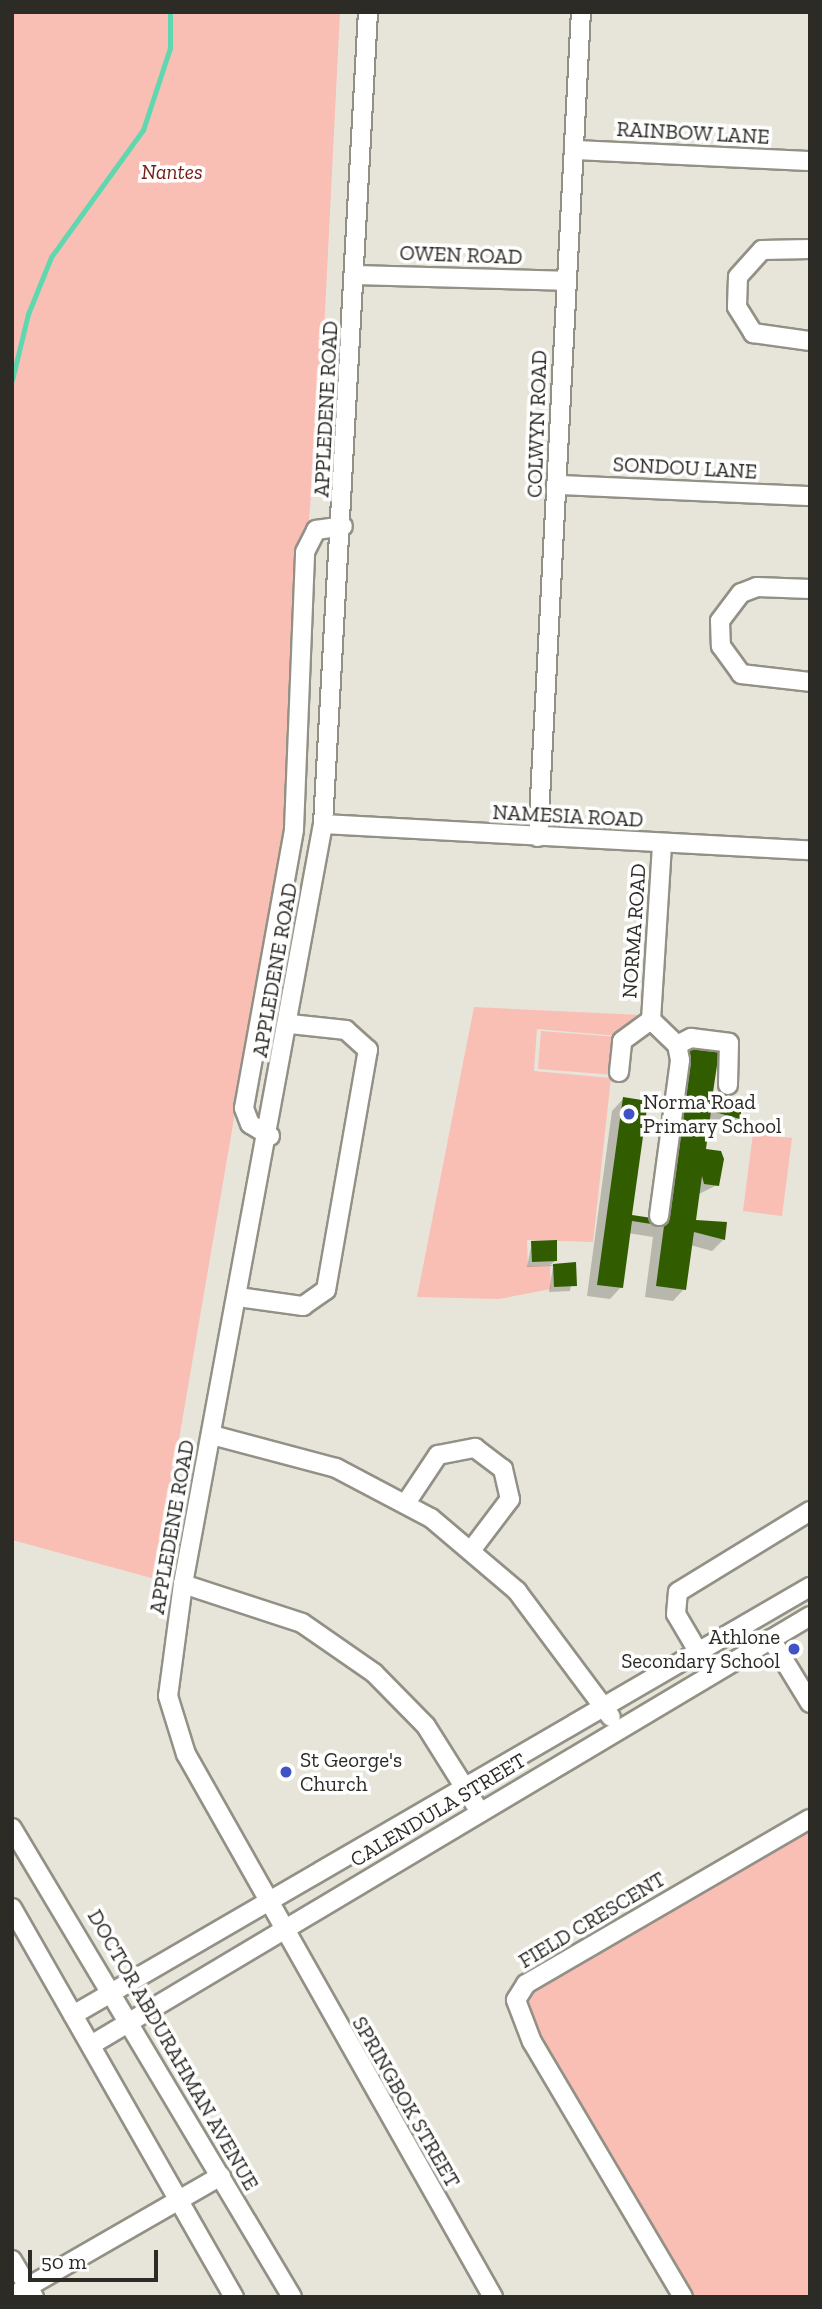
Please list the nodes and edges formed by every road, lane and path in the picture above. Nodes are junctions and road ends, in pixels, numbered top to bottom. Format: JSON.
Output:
{"nodes":[{"id":1,"x":368,"y":12,"type":"edge"},
{"id":2,"x":581,"y":12,"type":"edge"},
{"id":3,"x":574,"y":150,"type":"junction"},
{"id":4,"x":810,"y":161,"type":"edge"},
{"id":5,"x":810,"y":249,"type":"edge"},
{"id":6,"x":355,"y":275,"type":"junction"},
{"id":7,"x":564,"y":281,"type":"junction"},
{"id":8,"x":810,"y":341,"type":"edge"},
{"id":9,"x":558,"y":485,"type":"junction"},
{"id":10,"x":810,"y":496,"type":"edge"},
{"id":11,"x":343,"y":526,"type":"junction"},
{"id":12,"x":810,"y":589,"type":"edge"},
{"id":13,"x":810,"y":682,"type":"edge"},
{"id":14,"x":294,"y":829,"type":"junction"},
{"id":15,"x":322,"y":829,"type":"junction"},
{"id":16,"x":538,"y":837,"type":"junction"},
{"id":17,"x":663,"y":844,"type":"junction"},
{"id":18,"x":810,"y":850,"type":"edge"},
{"id":19,"x":651,"y":1020,"type":"junction"},
{"id":20,"x":290,"y":1024,"type":"junction"},
{"id":21,"x":677,"y":1045,"type":"junction"},
{"id":22,"x":619,"y":1072,"type":"dead end"},
{"id":23,"x":728,"y":1085,"type":"dead end"},
{"id":24,"x":270,"y":1136,"type":"junction"},
{"id":25,"x":659,"y":1216,"type":"dead end"},
{"id":26,"x":238,"y":1297,"type":"junction"},
{"id":27,"x":212,"y":1435,"type":"junction"},
{"id":28,"x":407,"y":1503,"type":"junction"},
{"id":29,"x":810,"y":1511,"type":"edge"},
{"id":30,"x":473,"y":1548,"type":"junction"},
{"id":31,"x":183,"y":1584,"type":"junction"},
{"id":32,"x":810,"y":1587,"type":"edge"},
{"id":33,"x":810,"y":1616,"type":"edge"},
{"id":34,"x":771,"y":1639,"type":"junction"},
{"id":35,"x":699,"y":1653,"type":"junction"},
{"id":36,"x":810,"y":1703,"type":"edge"},
{"id":37,"x":605,"y":1708,"type":"junction"},
{"id":38,"x":618,"y":1729,"type":"junction"},
{"id":39,"x":466,"y":1787,"type":"junction"},
{"id":40,"x":481,"y":1812,"type":"junction"},
{"id":41,"x":810,"y":1819,"type":"edge"},
{"id":42,"x":12,"y":1828,"type":"edge"},
{"id":43,"x":270,"y":1902,"type":"junction"},
{"id":44,"x":12,"y":1908,"type":"edge"},
{"id":45,"x":282,"y":1929,"type":"junction"},
{"id":46,"x":112,"y":1992,"type":"junction"},
{"id":47,"x":73,"y":2015,"type":"junction"},
{"id":48,"x":130,"y":2021,"type":"junction"},
{"id":49,"x":90,"y":2045,"type":"junction"},
{"id":50,"x":221,"y":2176,"type":"junction"},
{"id":51,"x":178,"y":2201,"type":"junction"},
{"id":52,"x":12,"y":2260,"type":"edge"},
{"id":53,"x":25,"y":2293,"type":"edge"},
{"id":54,"x":234,"y":2297,"type":"edge"},
{"id":55,"x":292,"y":2297,"type":"edge"},
{"id":56,"x":493,"y":2297,"type":"edge"},
{"id":57,"x":683,"y":2297,"type":"edge"}],
"edges":[{"from":1,"to":6,"type":"street","name":"APPLEDENE ROAD"},
{"from":2,"to":3,"type":"street","name":"COLWYN ROAD"},
{"from":3,"to":4,"type":"street","name":"RAINBOW LANE"},
{"from":3,"to":7,"type":"street","name":"COLWYN ROAD"},
{"from":5,"to":8,"type":"street"},
{"from":6,"to":7,"type":"street","name":"OWEN ROAD"},
{"from":6,"to":11,"type":"street","name":"APPLEDENE ROAD"},
{"from":7,"to":9,"type":"street","name":"COLWYN ROAD"},
{"from":9,"to":10,"type":"street","name":"SONDOU LANE"},
{"from":9,"to":16,"type":"street","name":"COLWYN ROAD"},
{"from":11,"to":14,"type":"street"},
{"from":11,"to":15,"type":"street","name":"APPLEDENE ROAD"},
{"from":12,"to":13,"type":"street"},
{"from":14,"to":15,"type":"street","name":"NAMESIA ROAD"},
{"from":14,"to":24,"type":"street"},
{"from":15,"to":16,"type":"street","name":"NAMESIA ROAD"},
{"from":15,"to":20,"type":"street","name":"APPLEDENE ROAD"},
{"from":16,"to":17,"type":"street","name":"NAMESIA ROAD"},
{"from":17,"to":18,"type":"street","name":"NAMESIA ROAD"},
{"from":17,"to":19,"type":"street","name":"NORMA ROAD"},
{"from":19,"to":21,"type":"street","name":"NORMA ROAD"},
{"from":19,"to":22,"type":"street"},
{"from":20,"to":24,"type":"street","name":"APPLEDENE ROAD"},
{"from":20,"to":26,"type":"street"},
{"from":21,"to":23,"type":"street"},
{"from":21,"to":25,"type":"street"},
{"from":24,"to":26,"type":"street","name":"APPLEDENE ROAD"},
{"from":26,"to":27,"type":"street","name":"APPLEDENE ROAD"},
{"from":27,"to":28,"type":"street"},
{"from":27,"to":31,"type":"street","name":"APPLEDENE ROAD"},
{"from":28,"to":30,"type":"street"},
{"from":28,"to":30,"type":"street"},
{"from":29,"to":35,"type":"street"},
{"from":30,"to":37,"type":"street"},
{"from":31,"to":39,"type":"street"},
{"from":31,"to":43,"type":"street","name":"APPLEDENE ROAD"},
{"from":32,"to":35,"type":"street","name":"CALENDULA STREET"},
{"from":33,"to":34,"type":"street","name":"CALENDULA STREET"},
{"from":34,"to":36,"type":"street"},
{"from":34,"to":38,"type":"street","name":"CALENDULA STREET"},
{"from":35,"to":37,"type":"street","name":"CALENDULA STREET"},
{"from":37,"to":38,"type":"street"},
{"from":37,"to":39,"type":"street","name":"CALENDULA STREET"},
{"from":38,"to":40,"type":"street","name":"CALENDULA STREET"},
{"from":39,"to":40,"type":"street"},
{"from":39,"to":43,"type":"street","name":"CALENDULA STREET"},
{"from":40,"to":45,"type":"street","name":"CALENDULA STREET"},
{"from":41,"to":57,"type":"street","name":"FIELD CRESCENT"},
{"from":42,"to":46,"type":"street","name":"DOCTOR ABDURAHMAN AVENUE"},
{"from":43,"to":45,"type":"street","name":"APPLEDENE ROAD"},
{"from":43,"to":46,"type":"street","name":"CALENDULA STREET"},
{"from":44,"to":47,"type":"street"},
{"from":45,"to":48,"type":"street","name":"CALENDULA STREET"},
{"from":45,"to":56,"type":"street","name":"SPRINGBOK STREET"},
{"from":46,"to":47,"type":"street","name":"CALENDULA STREET"},
{"from":46,"to":48,"type":"street","name":"DOCTOR ABDURAHMAN AVENUE"},
{"from":47,"to":49,"type":"street"},
{"from":48,"to":49,"type":"street","name":"CALENDULA STREET"},
{"from":48,"to":50,"type":"street","name":"DOCTOR ABDURAHMAN AVENUE"},
{"from":49,"to":51,"type":"street"},
{"from":50,"to":51,"type":"street"},
{"from":50,"to":55,"type":"street","name":"DOCTOR ABDURAHMAN AVENUE"},
{"from":51,"to":53,"type":"street"},
{"from":51,"to":54,"type":"street"},
{"from":52,"to":53,"type":"street"}]}
